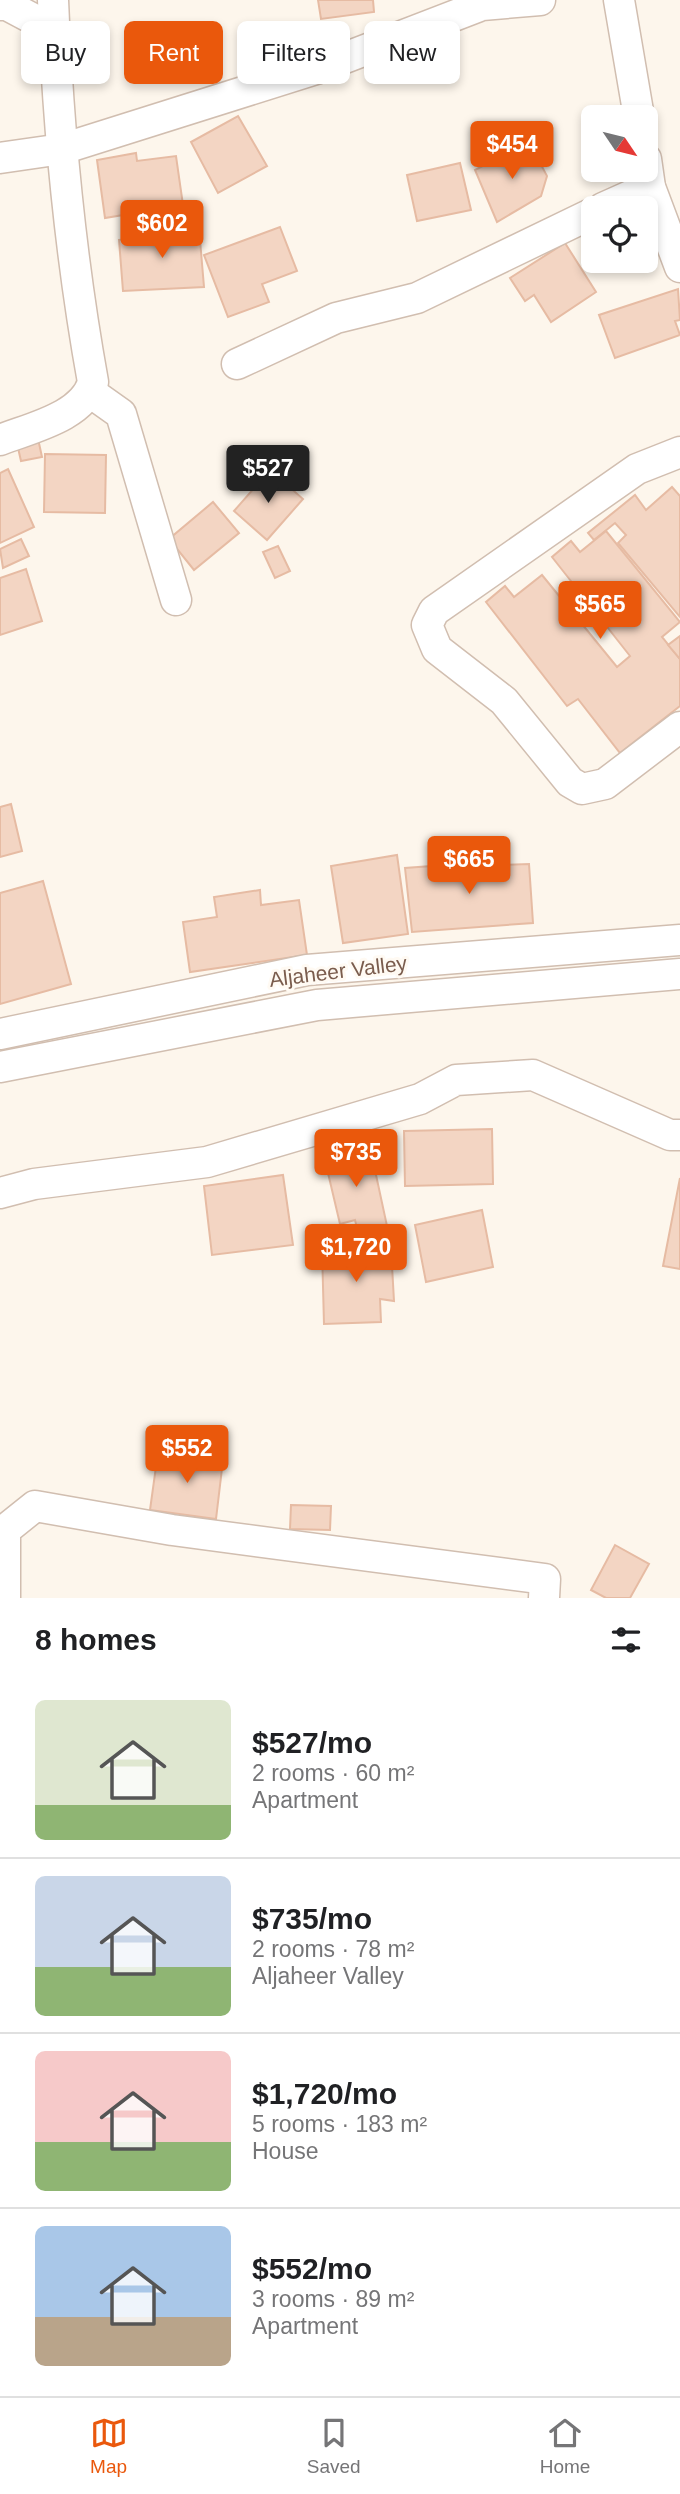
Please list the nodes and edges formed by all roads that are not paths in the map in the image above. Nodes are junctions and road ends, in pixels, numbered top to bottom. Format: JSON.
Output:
{"nodes":[{"id":1,"x":53,"y":0,"type":"edge"},
{"id":2,"x":540,"y":0,"type":"edge"},
{"id":3,"x":0,"y":5,"type":"edge"},
{"id":4,"x":613,"y":7,"type":"edge"},
{"id":5,"x":37,"y":21,"type":"edge"},
{"id":6,"x":54,"y":21,"type":"edge"},
{"id":7,"x":58,"y":84,"type":"edge"},
{"id":8,"x":636,"y":105,"type":"edge"},
{"id":9,"x":62,"y":149,"type":"junction"},
{"id":10,"x":0,"y":158,"type":"edge"},
{"id":11,"x":636,"y":182,"type":"edge"},
{"id":12,"x":651,"y":182,"type":"edge"},
{"id":13,"x":618,"y":196,"type":"edge"},
{"id":14,"x":581,"y":219,"type":"edge"},
{"id":15,"x":680,"y":267,"type":"edge"},
{"id":16,"x":237,"y":364,"type":"dead end"},
{"id":17,"x":90,"y":392,"type":"junction"},
{"id":18,"x":0,"y":440,"type":"edge"},
{"id":19,"x":680,"y":452,"type":"edge"},
{"id":20,"x":176,"y":600,"type":"dead end"},
{"id":21,"x":680,"y":727,"type":"edge"},
{"id":22,"x":680,"y":940,"type":"edge"},
{"id":23,"x":680,"y":974,"type":"edge"},
{"id":24,"x":0,"y":1034,"type":"edge"},
{"id":25,"x":0,"y":1067,"type":"edge"},
{"id":26,"x":680,"y":1135,"type":"edge"},
{"id":27,"x":0,"y":1193,"type":"edge"},
{"id":28,"x":5,"y":1598,"type":"edge"},
{"id":29,"x":544,"y":1598,"type":"edge"}],
"edges":[{"from":1,"to":6,"type":"street"},
{"from":2,"to":9,"type":"street"},
{"from":3,"to":5,"type":"street"},
{"from":4,"to":8,"type":"street"},
{"from":7,"to":9,"type":"street"},
{"from":9,"to":10,"type":"street"},
{"from":9,"to":17,"type":"street"},
{"from":11,"to":13,"type":"street"},
{"from":12,"to":15,"type":"street"},
{"from":14,"to":16,"type":"street"},
{"from":17,"to":18,"type":"street"},
{"from":17,"to":20,"type":"street"},
{"from":19,"to":21,"type":"street"},
{"from":22,"to":24,"type":"street","name":"Aljaheer Valley"},
{"from":23,"to":25,"type":"street","name":"Aljaheer Valley"},
{"from":26,"to":27,"type":"street"},
{"from":28,"to":29,"type":"street"}]}
